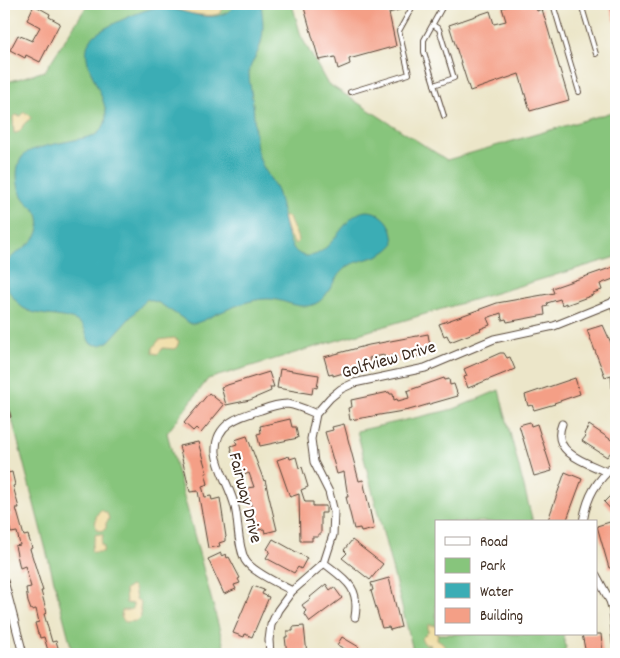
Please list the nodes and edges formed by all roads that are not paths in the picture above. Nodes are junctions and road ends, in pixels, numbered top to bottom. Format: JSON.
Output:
{"nodes":[{"id":1,"x":414,"y":4,"type":"edge"},
{"id":2,"x":444,"y":4,"type":"edge"},
{"id":3,"x":553,"y":4,"type":"edge"},
{"id":4,"x":581,"y":4,"type":"edge"},
{"id":5,"x":433,"y":25,"type":"junction"},
{"id":6,"x":596,"y":54,"type":"dead end"},
{"id":7,"x":434,"y":85,"type":"junction"},
{"id":8,"x":350,"y":92,"type":"dead end"},
{"id":9,"x":579,"y":92,"type":"dead end"},
{"id":10,"x":444,"y":116,"type":"dead end"},
{"id":11,"x":615,"y":301,"type":"edge"},
{"id":12,"x":616,"y":311,"type":"edge"},
{"id":13,"x":316,"y":414,"type":"junction"},
{"id":14,"x":562,"y":424,"type":"dead end"},
{"id":15,"x":616,"y":464,"type":"edge"},
{"id":16,"x":607,"y":472,"type":"junction"},
{"id":17,"x":583,"y":520,"type":"edge"},
{"id":18,"x":324,"y":563,"type":"junction"},
{"id":19,"x":598,"y":579,"type":"edge"},
{"id":20,"x":4,"y":581,"type":"edge"},
{"id":21,"x":292,"y":591,"type":"junction"},
{"id":22,"x":615,"y":610,"type":"edge"},
{"id":23,"x":355,"y":617,"type":"dead end"},
{"id":24,"x":616,"y":643,"type":"edge"},
{"id":25,"x":23,"y":654,"type":"edge"},
{"id":26,"x":270,"y":654,"type":"edge"}],
"edges":[{"from":1,"to":8,"type":"lane"},
{"from":2,"to":5,"type":"lane"},
{"from":3,"to":9,"type":"lane"},
{"from":4,"to":6,"type":"lane"},
{"from":5,"to":7,"type":"lane"},
{"from":5,"to":7,"type":"lane"},
{"from":7,"to":10,"type":"lane"},
{"from":11,"to":12,"type":"street"},
{"from":11,"to":13,"type":"street","name":"Golfview Drive"},
{"from":13,"to":18,"type":"street"},
{"from":13,"to":21,"type":"street","name":"Fairway Drive"},
{"from":14,"to":16,"type":"street"},
{"from":15,"to":16,"type":"street"},
{"from":16,"to":17,"type":"street"},
{"from":18,"to":21,"type":"street"},
{"from":18,"to":23,"type":"street"},
{"from":19,"to":22,"type":"street"},
{"from":20,"to":25,"type":"street"},
{"from":21,"to":26,"type":"street"},
{"from":22,"to":24,"type":"street"}]}
